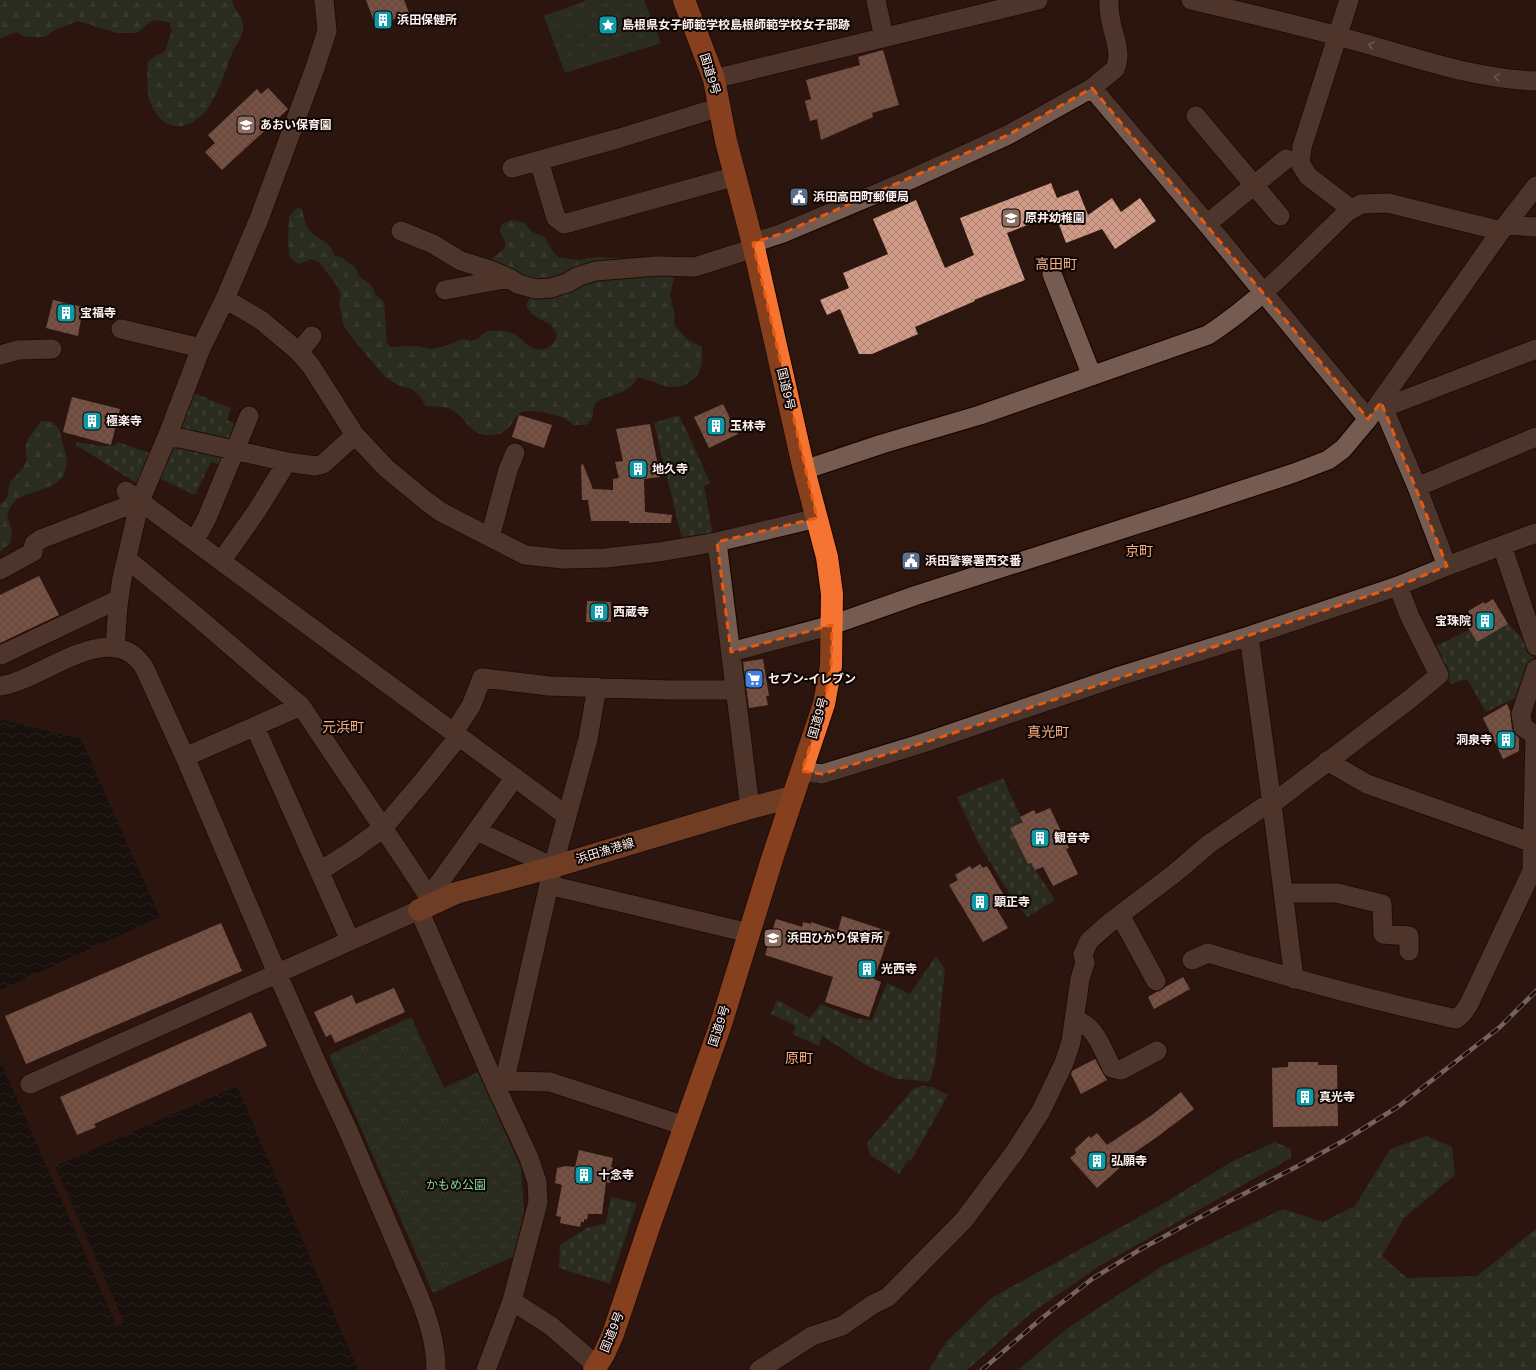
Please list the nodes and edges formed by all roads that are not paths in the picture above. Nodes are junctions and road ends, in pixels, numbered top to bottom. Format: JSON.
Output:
{"nodes":[{"id":1,"x":324,"y":0,"type":"edge"},
{"id":2,"x":684,"y":0,"type":"edge"},
{"id":3,"x":876,"y":0,"type":"edge"},
{"id":4,"x":1038,"y":0,"type":"edge"},
{"id":5,"x":1109,"y":0,"type":"edge"},
{"id":6,"x":1191,"y":0,"type":"edge"},
{"id":7,"x":1349,"y":0,"type":"edge"},
{"id":8,"x":1338,"y":36,"type":"junction"},
{"id":9,"x":884,"y":38,"type":"junction"},
{"id":10,"x":714,"y":79,"type":"junction"},
{"id":11,"x":1536,"y":81,"type":"edge"},
{"id":12,"x":1092,"y":88,"type":"junction"},
{"id":13,"x":720,"y":107,"type":"junction"},
{"id":14,"x":1196,"y":116,"type":"dead end"},
{"id":15,"x":1286,"y":159,"type":"dead end"},
{"id":16,"x":539,"y":161,"type":"junction"},
{"id":17,"x":512,"y":168,"type":"dead end"},
{"id":18,"x":736,"y":176,"type":"junction"},
{"id":19,"x":1254,"y":185,"type":"junction"},
{"id":20,"x":1536,"y":186,"type":"edge"},
{"id":21,"x":1351,"y":209,"type":"junction"},
{"id":22,"x":1280,"y":216,"type":"dead end"},
{"id":23,"x":1207,"y":224,"type":"junction"},
{"id":24,"x":1536,"y":227,"type":"edge"},
{"id":25,"x":1504,"y":228,"type":"junction"},
{"id":26,"x":400,"y":231,"type":"dead end"},
{"id":27,"x":753,"y":246,"type":"junction"},
{"id":28,"x":1052,"y":274,"type":"dead end"},
{"id":29,"x":509,"y":278,"type":"junction"},
{"id":30,"x":445,"y":290,"type":"dead end"},
{"id":31,"x":1264,"y":292,"type":"junction"},
{"id":32,"x":225,"y":299,"type":"junction"},
{"id":33,"x":121,"y":329,"type":"dead end"},
{"id":34,"x":312,"y":336,"type":"dead end"},
{"id":35,"x":201,"y":348,"type":"junction"},
{"id":36,"x":52,"y":349,"type":"dead end"},
{"id":37,"x":1536,"y":349,"type":"edge"},
{"id":38,"x":299,"y":352,"type":"junction"},
{"id":39,"x":0,"y":355,"type":"edge"},
{"id":40,"x":1092,"y":376,"type":"junction"},
{"id":41,"x":1382,"y":405,"type":"junction"},
{"id":42,"x":249,"y":416,"type":"dead end"},
{"id":43,"x":1368,"y":419,"type":"junction"},
{"id":44,"x":355,"y":435,"type":"junction"},
{"id":45,"x":1536,"y":437,"type":"edge"},
{"id":46,"x":167,"y":438,"type":"junction"},
{"id":47,"x":235,"y":451,"type":"junction"},
{"id":48,"x":516,"y":453,"type":"dead end"},
{"id":49,"x":287,"y":462,"type":"junction"},
{"id":50,"x":804,"y":470,"type":"junction"},
{"id":51,"x":1417,"y":487,"type":"junction"},
{"id":52,"x":133,"y":496,"type":"junction"},
{"id":53,"x":817,"y":518,"type":"junction"},
{"id":54,"x":1536,"y":533,"type":"edge"},
{"id":55,"x":490,"y":537,"type":"junction"},
{"id":56,"x":195,"y":540,"type":"junction"},
{"id":57,"x":717,"y":542,"type":"junction"},
{"id":58,"x":1502,"y":546,"type":"junction"},
{"id":59,"x":127,"y":558,"type":"junction"},
{"id":60,"x":222,"y":560,"type":"junction"},
{"id":61,"x":1447,"y":566,"type":"junction"},
{"id":62,"x":0,"y":570,"type":"edge"},
{"id":63,"x":1398,"y":586,"type":"junction"},
{"id":64,"x":119,"y":599,"type":"junction"},
{"id":65,"x":832,"y":625,"type":"junction"},
{"id":66,"x":1249,"y":636,"type":"junction"},
{"id":67,"x":1536,"y":646,"type":"edge"},
{"id":68,"x":114,"y":648,"type":"junction"},
{"id":69,"x":731,"y":652,"type":"junction"},
{"id":70,"x":1,"y":655,"type":"edge"},
{"id":71,"x":1536,"y":669,"type":"edge"},
{"id":72,"x":0,"y":686,"type":"edge"},
{"id":73,"x":597,"y":687,"type":"junction"},
{"id":74,"x":734,"y":690,"type":"junction"},
{"id":75,"x":301,"y":706,"type":"junction"},
{"id":76,"x":255,"y":727,"type":"junction"},
{"id":77,"x":456,"y":734,"type":"junction"},
{"id":78,"x":185,"y":757,"type":"junction"},
{"id":79,"x":1327,"y":761,"type":"junction"},
{"id":80,"x":802,"y":771,"type":"junction"},
{"id":81,"x":515,"y":777,"type":"junction"},
{"id":82,"x":792,"y":797,"type":"junction"},
{"id":83,"x":1272,"y":804,"type":"junction"},
{"id":84,"x":750,"y":808,"type":"junction"},
{"id":85,"x":567,"y":816,"type":"junction"},
{"id":86,"x":383,"y":828,"type":"junction"},
{"id":87,"x":477,"y":830,"type":"junction"},
{"id":88,"x":1533,"y":843,"type":"junction"},
{"id":89,"x":320,"y":871,"type":"junction"},
{"id":90,"x":551,"y":876,"type":"junction"},
{"id":91,"x":1283,"y":892,"type":"junction"},
{"id":92,"x":427,"y":903,"type":"junction"},
{"id":93,"x":1120,"y":915,"type":"junction"},
{"id":94,"x":749,"y":934,"type":"junction"},
{"id":95,"x":350,"y":940,"type":"junction"},
{"id":96,"x":1409,"y":951,"type":"dead end"},
{"id":97,"x":1192,"y":960,"type":"dead end"},
{"id":98,"x":277,"y":973,"type":"junction"},
{"id":99,"x":1294,"y":979,"type":"junction"},
{"id":100,"x":1156,"y":980,"type":"dead end"},
{"id":101,"x":1075,"y":1020,"type":"junction"},
{"id":102,"x":1157,"y":1051,"type":"dead end"},
{"id":103,"x":30,"y":1084,"type":"dead end"},
{"id":104,"x":500,"y":1085,"type":"junction"},
{"id":105,"x":686,"y":1126,"type":"junction"},
{"id":106,"x":512,"y":1301,"type":"junction"},
{"id":107,"x":595,"y":1368,"type":"edge"},
{"id":108,"x":436,"y":1370,"type":"edge"},
{"id":109,"x":486,"y":1370,"type":"edge"},
{"id":110,"x":759,"y":1370,"type":"edge"}],
"edges":[{"from":1,"to":32,"type":"street"},
{"from":2,"to":10,"type":"highway","name":"国道9号"},
{"from":3,"to":9,"type":"street"},
{"from":4,"to":9,"type":"street"},
{"from":5,"to":12,"type":"street"},
{"from":6,"to":8,"type":"street"},
{"from":7,"to":8,"type":"street"},
{"from":11,"to":8,"type":"street","one_way":true},
{"from":8,"to":21,"type":"street"},
{"from":9,"to":10,"type":"street"},
{"from":10,"to":13,"type":"highway","name":"国道9号"},
{"from":12,"to":23,"type":"street"},
{"from":12,"to":27,"type":"street"},
{"from":13,"to":16,"type":"street"},
{"from":13,"to":18,"type":"highway","name":"国道9号"},
{"from":14,"to":19,"type":"street"},
{"from":15,"to":19,"type":"street"},
{"from":16,"to":17,"type":"street"},
{"from":16,"to":18,"type":"street"},
{"from":18,"to":27,"type":"highway","name":"国道9号"},
{"from":19,"to":22,"type":"street"},
{"from":19,"to":23,"type":"street"},
{"from":20,"to":25,"type":"street"},
{"from":21,"to":25,"type":"street"},
{"from":21,"to":31,"type":"street"},
{"from":23,"to":31,"type":"street"},
{"from":24,"to":25,"type":"street"},
{"from":25,"to":41,"type":"street"},
{"from":26,"to":29,"type":"street"},
{"from":27,"to":29,"type":"street"},
{"from":27,"to":50,"type":"highway","name":"国道9号"},
{"from":28,"to":40,"type":"street"},
{"from":29,"to":30,"type":"street"},
{"from":31,"to":40,"type":"street"},
{"from":31,"to":43,"type":"street"},
{"from":32,"to":35,"type":"street"},
{"from":32,"to":38,"type":"street"},
{"from":33,"to":35,"type":"street"},
{"from":34,"to":38,"type":"street"},
{"from":35,"to":46,"type":"street"},
{"from":36,"to":39,"type":"street"},
{"from":37,"to":41,"type":"street"},
{"from":38,"to":44,"type":"street"},
{"from":40,"to":50,"type":"street"},
{"from":41,"to":43,"type":"street"},
{"from":41,"to":51,"type":"street"},
{"from":42,"to":47,"type":"street"},
{"from":43,"to":65,"type":"street"},
{"from":44,"to":49,"type":"street"},
{"from":44,"to":55,"type":"street"},
{"from":45,"to":51,"type":"street"},
{"from":46,"to":47,"type":"street"},
{"from":46,"to":52,"type":"street"},
{"from":47,"to":49,"type":"street"},
{"from":47,"to":56,"type":"street"},
{"from":48,"to":55,"type":"street"},
{"from":49,"to":60,"type":"street"},
{"from":50,"to":53,"type":"highway","name":"国道9号"},
{"from":51,"to":61,"type":"street"},
{"from":52,"to":56,"type":"street"},
{"from":52,"to":59,"type":"street"},
{"from":52,"to":62,"type":"street"},
{"from":53,"to":57,"type":"street"},
{"from":53,"to":65,"type":"highway","name":"国道9号"},
{"from":54,"to":58,"type":"street"},
{"from":55,"to":57,"type":"street"},
{"from":56,"to":60,"type":"street"},
{"from":57,"to":69,"type":"street"},
{"from":58,"to":61,"type":"street"},
{"from":58,"to":67,"type":"street"},
{"from":59,"to":64,"type":"street"},
{"from":59,"to":75,"type":"street"},
{"from":60,"to":77,"type":"street"},
{"from":61,"to":63,"type":"street"},
{"from":63,"to":66,"type":"street"},
{"from":63,"to":79,"type":"street"},
{"from":64,"to":68,"type":"street"},
{"from":64,"to":70,"type":"street"},
{"from":65,"to":69,"type":"street"},
{"from":65,"to":80,"type":"highway","name":"国道9号"},
{"from":66,"to":80,"type":"street"},
{"from":66,"to":83,"type":"street"},
{"from":68,"to":72,"type":"street"},
{"from":68,"to":78,"type":"street"},
{"from":69,"to":74,"type":"street"},
{"from":71,"to":88,"type":"street"},
{"from":73,"to":74,"type":"street"},
{"from":73,"to":77,"type":"street"},
{"from":73,"to":85,"type":"street"},
{"from":74,"to":84,"type":"street"},
{"from":75,"to":76,"type":"street"},
{"from":75,"to":86,"type":"street"},
{"from":76,"to":78,"type":"street"},
{"from":76,"to":89,"type":"street"},
{"from":77,"to":81,"type":"street"},
{"from":77,"to":86,"type":"street"},
{"from":78,"to":98,"type":"street"},
{"from":79,"to":83,"type":"street"},
{"from":79,"to":88,"type":"street"},
{"from":80,"to":82,"type":"highway","name":"国道9号"},
{"from":81,"to":85,"type":"street"},
{"from":81,"to":87,"type":"street"},
{"from":82,"to":84,"type":"main road","name":"浜田漁港線"},
{"from":82,"to":94,"type":"highway","name":"国道9号"},
{"from":83,"to":91,"type":"street"},
{"from":83,"to":93,"type":"street"},
{"from":84,"to":90,"type":"main road","name":"浜田漁港線"},
{"from":85,"to":90,"type":"street"},
{"from":86,"to":89,"type":"street"},
{"from":86,"to":92,"type":"street"},
{"from":87,"to":90,"type":"street"},
{"from":87,"to":92,"type":"street"},
{"from":88,"to":99,"type":"street"},
{"from":89,"to":95,"type":"street"},
{"from":90,"to":92,"type":"main road","name":"浜田漁港線"},
{"from":90,"to":94,"type":"street"},
{"from":90,"to":104,"type":"street"},
{"from":91,"to":96,"type":"street"},
{"from":91,"to":99,"type":"street"},
{"from":92,"to":95,"type":"street"},
{"from":92,"to":104,"type":"street"},
{"from":93,"to":100,"type":"street"},
{"from":93,"to":101,"type":"street"},
{"from":94,"to":105,"type":"highway","name":"国道9号"},
{"from":95,"to":98,"type":"street"},
{"from":97,"to":99,"type":"street"},
{"from":98,"to":103,"type":"street"},
{"from":98,"to":108,"type":"street"},
{"from":101,"to":102,"type":"street"},
{"from":101,"to":110,"type":"street"},
{"from":104,"to":105,"type":"street"},
{"from":104,"to":106,"type":"street"},
{"from":105,"to":107,"type":"highway","name":"国道9号"},
{"from":106,"to":107,"type":"street"},
{"from":106,"to":109,"type":"street"}]}
